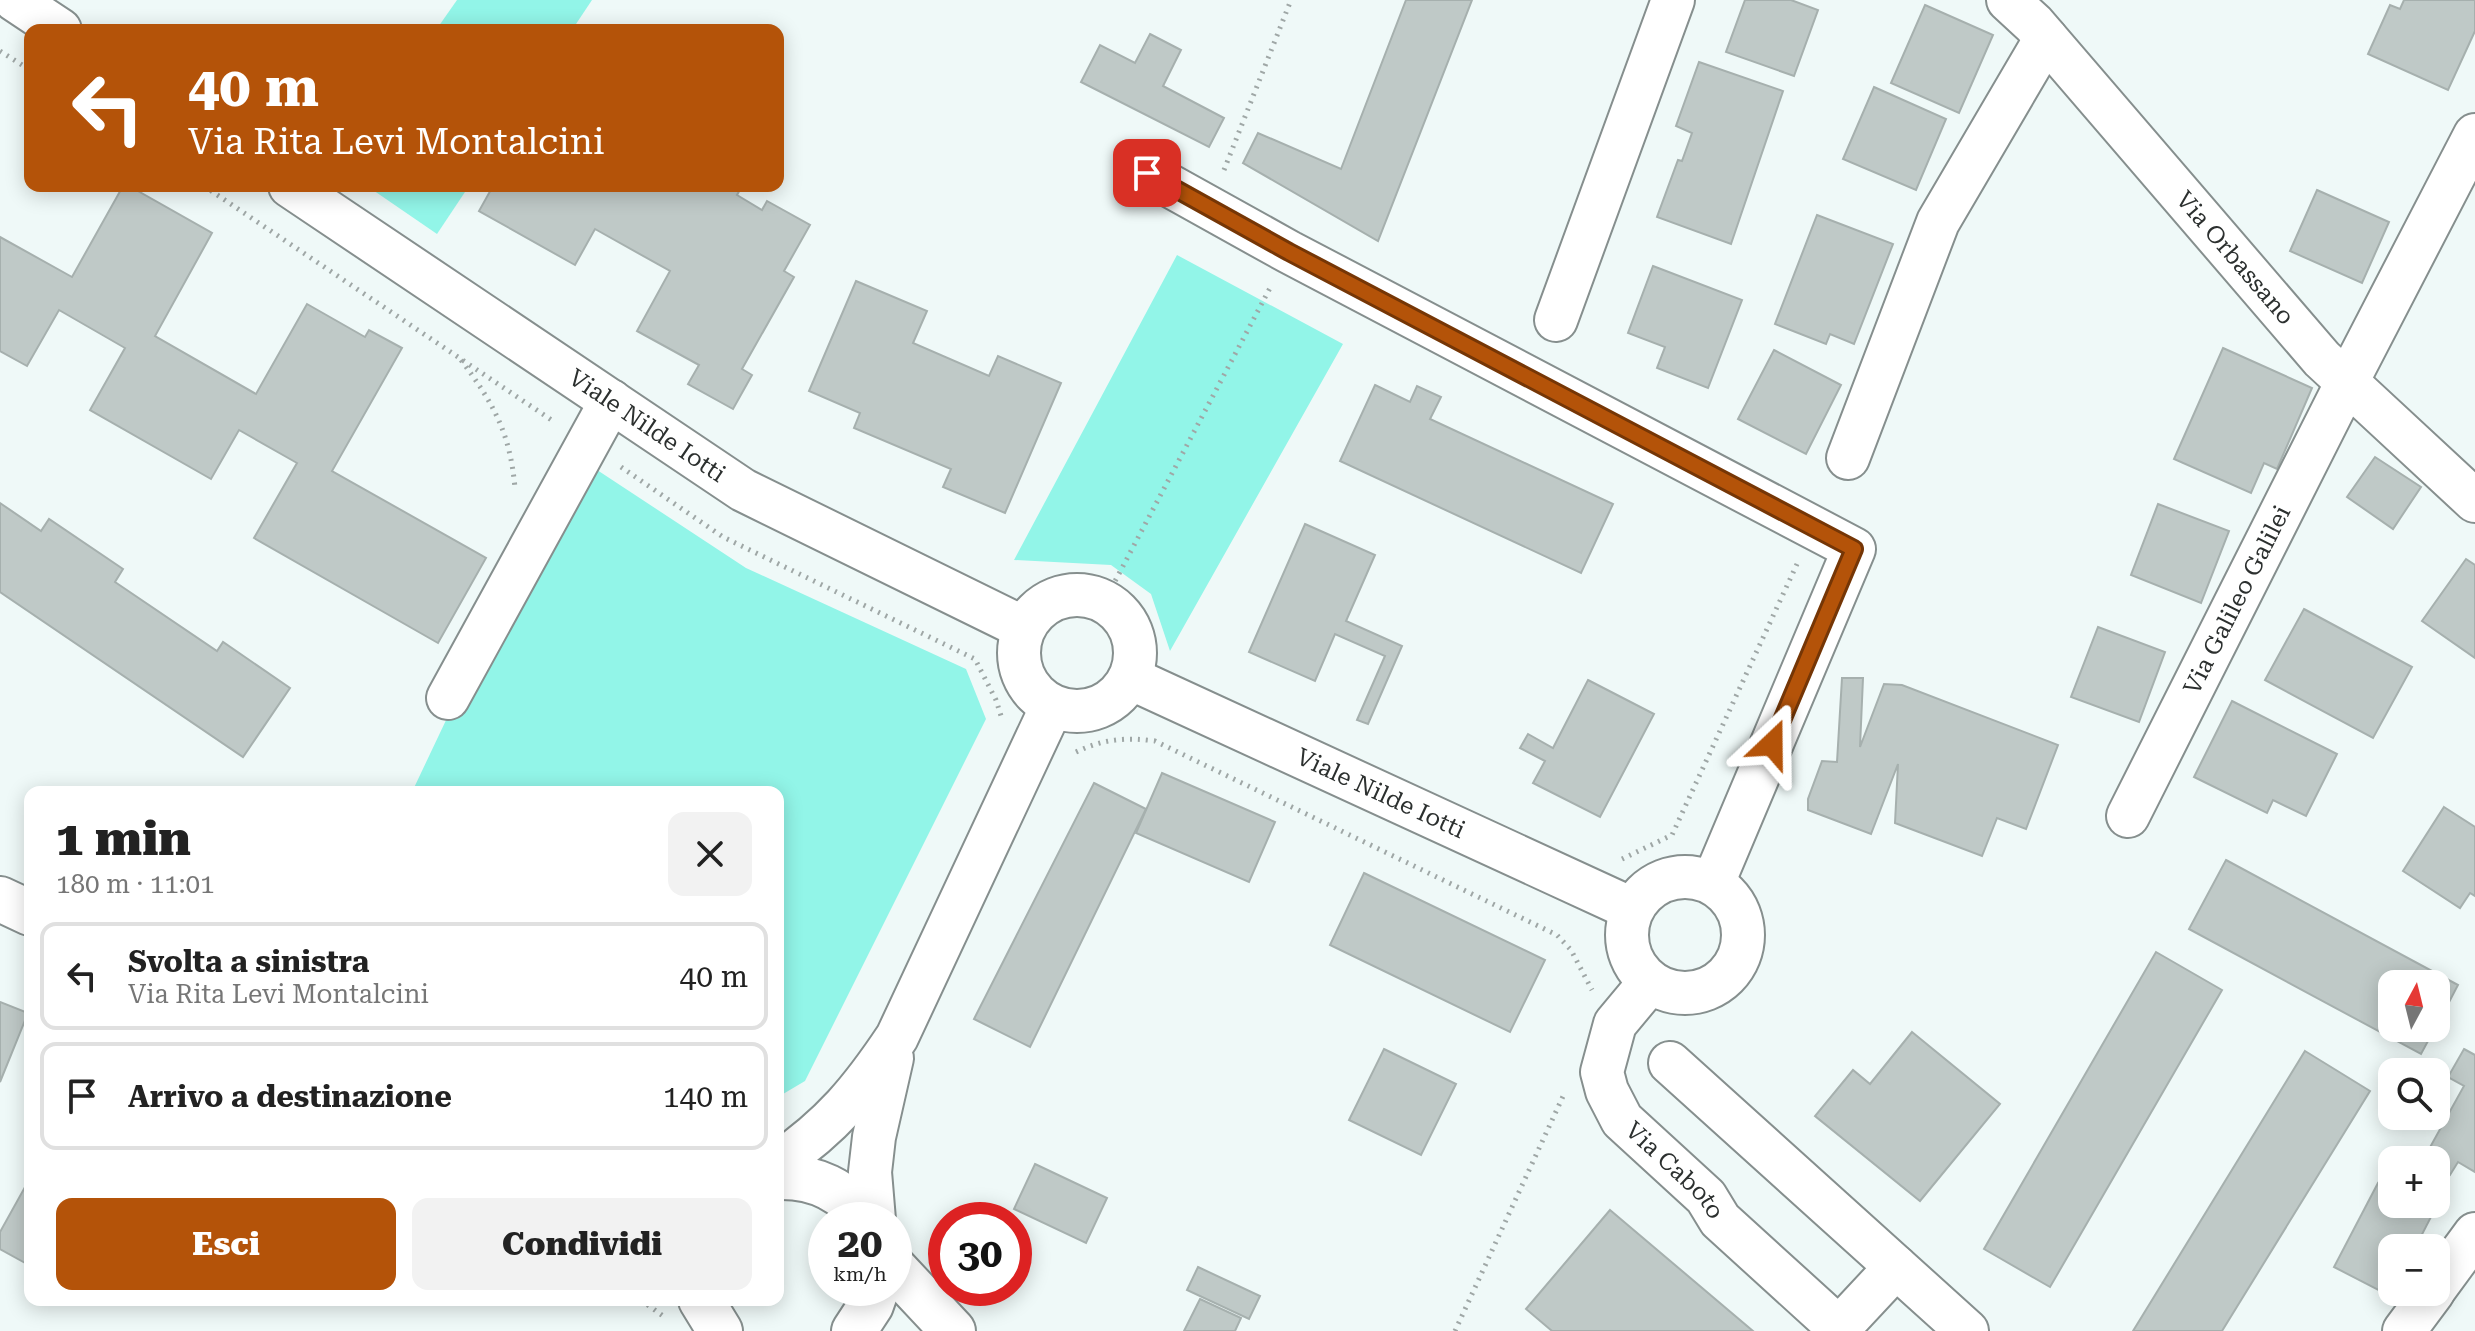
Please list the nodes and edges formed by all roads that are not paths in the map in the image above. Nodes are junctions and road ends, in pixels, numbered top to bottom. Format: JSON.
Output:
{"nodes":[{"id":1,"x":15,"y":0,"type":"edge"},
{"id":2,"x":1673,"y":0,"type":"edge"},
{"id":3,"x":2008,"y":0,"type":"edge"},
{"id":4,"x":51,"y":24,"type":"edge"},
{"id":5,"x":2046,"y":38,"type":"junction"},
{"id":6,"x":2475,"y":135,"type":"edge"},
{"id":7,"x":1147,"y":173,"type":"dead end"},
{"id":8,"x":299,"y":192,"type":"edge"},
{"id":9,"x":1556,"y":320,"type":"dead end"},
{"id":10,"x":2347,"y":382,"type":"junction"},
{"id":11,"x":611,"y":401,"type":"junction"},
{"id":12,"x":1848,"y":458,"type":"dead end"},
{"id":13,"x":2475,"y":501,"type":"edge"},
{"id":14,"x":1024,"y":628,"type":"junction"},
{"id":15,"x":1130,"y":678,"type":"junction"},
{"id":16,"x":448,"y":698,"type":"dead end"},
{"id":17,"x":1052,"y":706,"type":"junction"},
{"id":18,"x":2128,"y":816,"type":"dead end"},
{"id":19,"x":1713,"y":883,"type":"junction"},
{"id":20,"x":0,"y":899,"type":"edge"},
{"id":21,"x":1632,"y":909,"type":"junction"},
{"id":22,"x":24,"y":910,"type":"edge"},
{"id":23,"x":1650,"y":982,"type":"junction"},
{"id":24,"x":897,"y":1037,"type":"junction"},
{"id":25,"x":1670,"y":1063,"type":"dead end"},
{"id":26,"x":784,"y":1159,"type":"edge"},
{"id":27,"x":784,"y":1177,"type":"edge"},
{"id":28,"x":850,"y":1202,"type":"edge"},
{"id":29,"x":872,"y":1202,"type":"edge"},
{"id":30,"x":2475,"y":1234,"type":"edge"},
{"id":31,"x":1896,"y":1267,"type":"junction"},
{"id":32,"x":2450,"y":1268,"type":"edge"},
{"id":33,"x":912,"y":1287,"type":"edge"},
{"id":34,"x":705,"y":1306,"type":"edge"},
{"id":35,"x":870,"y":1306,"type":"edge"},
{"id":36,"x":2422,"y":1306,"type":"edge"},
{"id":37,"x":1841,"y":1330,"type":"edge"},
{"id":38,"x":720,"y":1331,"type":"edge"},
{"id":39,"x":854,"y":1331,"type":"edge"},
{"id":40,"x":953,"y":1331,"type":"edge"},
{"id":41,"x":1967,"y":1331,"type":"edge"},
{"id":42,"x":2404,"y":1331,"type":"edge"}],
"edges":[{"from":1,"to":4,"type":"street"},
{"from":2,"to":9,"type":"street"},
{"from":3,"to":5,"type":"street","name":"Via Orbassano"},
{"from":5,"to":10,"type":"street","name":"Via Orbassano"},
{"from":5,"to":12,"type":"street"},
{"from":6,"to":10,"type":"street","name":"Via Galileo Galilei"},
{"from":7,"to":19,"type":"street"},
{"from":8,"to":11,"type":"street","name":"Viale Nilde Iotti"},
{"from":10,"to":13,"type":"street","name":"Via Orbassano"},
{"from":10,"to":18,"type":"street","name":"Via Galileo Galilei"},
{"from":11,"to":14,"type":"street","name":"Viale Nilde Iotti"},
{"from":11,"to":16,"type":"street"},
{"from":14,"to":15,"type":"street"},
{"from":14,"to":17,"type":"street"},
{"from":15,"to":17,"type":"street"},
{"from":15,"to":21,"type":"street","name":"Viale Nilde Iotti"},
{"from":17,"to":24,"type":"street"},
{"from":19,"to":21,"type":"street"},
{"from":19,"to":23,"type":"street"},
{"from":20,"to":22,"type":"main road"},
{"from":21,"to":23,"type":"street"},
{"from":23,"to":37,"type":"street","name":"Via Caboto"},
{"from":24,"to":26,"type":"street"},
{"from":24,"to":29,"type":"street"},
{"from":25,"to":31,"type":"street"},
{"from":27,"to":28,"type":"main road"},
{"from":30,"to":32,"type":"street"},
{"from":31,"to":37,"type":"street"},
{"from":31,"to":41,"type":"street"},
{"from":33,"to":40,"type":"main road"},
{"from":34,"to":38,"type":"main road"},
{"from":35,"to":39,"type":"main road"},
{"from":36,"to":42,"type":"street"}]}
